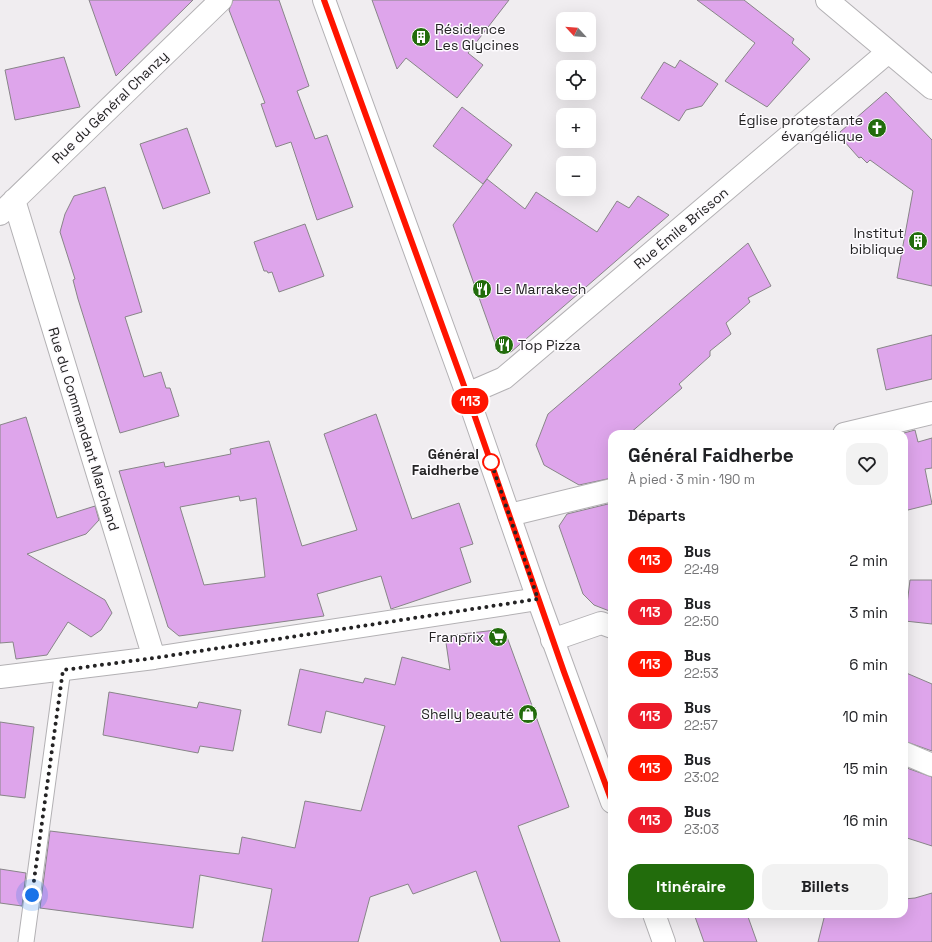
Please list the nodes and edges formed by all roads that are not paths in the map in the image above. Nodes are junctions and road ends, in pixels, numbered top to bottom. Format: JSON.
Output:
{"nodes":[{"id":1,"x":221,"y":0,"type":"edge"},
{"id":2,"x":324,"y":0,"type":"edge"},
{"id":3,"x":827,"y":0,"type":"edge"},
{"id":4,"x":888,"y":52,"type":"junction"},
{"id":5,"x":932,"y":88,"type":"edge"},
{"id":6,"x":7,"y":207,"type":"edge"},
{"id":7,"x":467,"y":394,"type":"junction"},
{"id":8,"x":932,"y":413,"type":"edge"},
{"id":9,"x":861,"y":430,"type":"edge"},
{"id":10,"x":608,"y":491,"type":"edge"},
{"id":11,"x":509,"y":515,"type":"junction"},
{"id":12,"x":538,"y":599,"type":"junction"},
{"id":13,"x":608,"y":626,"type":"edge"},
{"id":14,"x":552,"y":640,"type":"junction"},
{"id":15,"x":154,"y":658,"type":"junction"},
{"id":16,"x":63,"y":670,"type":"junction"},
{"id":17,"x":0,"y":677,"type":"edge"},
{"id":18,"x":908,"y":755,"type":"edge"},
{"id":19,"x":932,"y":765,"type":"edge"},
{"id":20,"x":608,"y":791,"type":"edge"},
{"id":21,"x":655,"y":918,"type":"edge"},
{"id":22,"x":26,"y":942,"type":"edge"},
{"id":23,"x":664,"y":942,"type":"edge"}],
"edges":[{"from":1,"to":6,"type":"street","name":"Rue du Général Chanzy"},
{"from":2,"to":7,"type":"street"},
{"from":3,"to":4,"type":"street"},
{"from":4,"to":5,"type":"street"},
{"from":4,"to":7,"type":"street","name":"Rue Émile Brisson"},
{"from":6,"to":15,"type":"street","name":"Rue du Commandant Marchand"},
{"from":7,"to":11,"type":"street"},
{"from":8,"to":9,"type":"street"},
{"from":10,"to":11,"type":"street"},
{"from":11,"to":12,"type":"street"},
{"from":12,"to":14,"type":"street"},
{"from":12,"to":15,"type":"street"},
{"from":13,"to":14,"type":"street"},
{"from":14,"to":20,"type":"street"},
{"from":15,"to":16,"type":"street"},
{"from":16,"to":17,"type":"street"},
{"from":16,"to":22,"type":"lane"},
{"from":18,"to":19,"type":"street"},
{"from":21,"to":23,"type":"street"}]}
